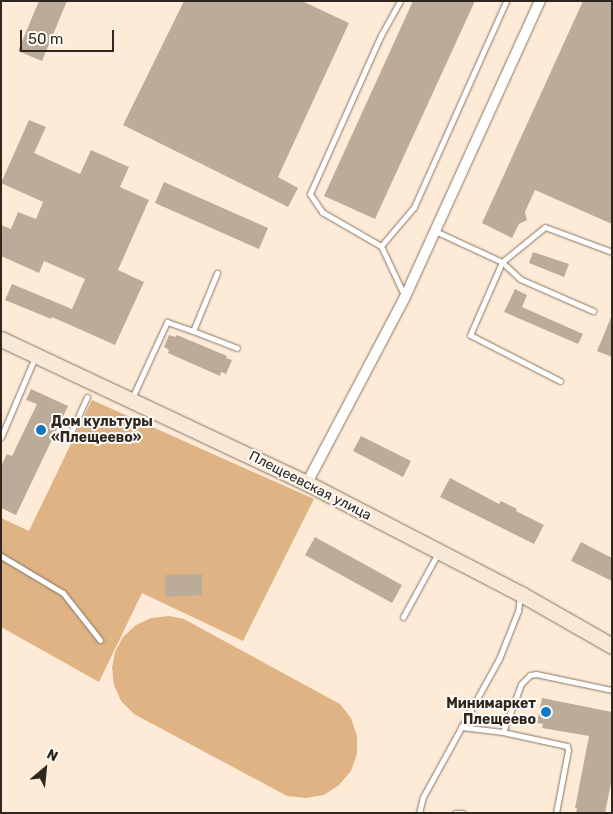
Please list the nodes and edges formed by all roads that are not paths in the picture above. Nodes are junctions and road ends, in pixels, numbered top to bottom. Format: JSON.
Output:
{"nodes":[{"id":1,"x":400,"y":1,"type":"edge"},
{"id":2,"x":506,"y":1,"type":"edge"},
{"id":3,"x":540,"y":1,"type":"edge"},
{"id":4,"x":435,"y":231,"type":"junction"},
{"id":5,"x":381,"y":246,"type":"junction"},
{"id":6,"x":612,"y":252,"type":"edge"},
{"id":7,"x":502,"y":262,"type":"junction"},
{"id":8,"x":218,"y":273,"type":"dead end"},
{"id":9,"x":405,"y":297,"type":"junction"},
{"id":10,"x":593,"y":311,"type":"dead end"},
{"id":11,"x":193,"y":331,"type":"junction"},
{"id":12,"x":1,"y":339,"type":"edge"},
{"id":13,"x":237,"y":348,"type":"dead end"},
{"id":14,"x":36,"y":356,"type":"junction"},
{"id":15,"x":560,"y":381,"type":"dead end"},
{"id":16,"x":87,"y":397,"type":"dead end"},
{"id":17,"x":131,"y":400,"type":"junction"},
{"id":18,"x":1,"y":437,"type":"edge"},
{"id":19,"x":68,"y":439,"type":"dead end"},
{"id":20,"x":307,"y":483,"type":"junction"},
{"id":21,"x":438,"y":553,"type":"junction"},
{"id":22,"x":1,"y":556,"type":"edge"},
{"id":23,"x":521,"y":594,"type":"junction"},
{"id":24,"x":403,"y":616,"type":"dead end"},
{"id":25,"x":100,"y":640,"type":"dead end"},
{"id":26,"x":612,"y":646,"type":"edge"},
{"id":27,"x":612,"y":690,"type":"edge"},
{"id":28,"x":461,"y":727,"type":"junction"},
{"id":29,"x":503,"y":732,"type":"junction"},
{"id":30,"x":419,"y":813,"type":"edge"},
{"id":31,"x":454,"y":813,"type":"edge"},
{"id":32,"x":464,"y":813,"type":"edge"},
{"id":33,"x":556,"y":813,"type":"edge"}],
"edges":[{"from":1,"to":5,"type":"lane"},
{"from":2,"to":5,"type":"lane"},
{"from":3,"to":4,"type":"street"},
{"from":4,"to":7,"type":"lane"},
{"from":4,"to":9,"type":"street"},
{"from":5,"to":9,"type":"lane"},
{"from":6,"to":7,"type":"lane"},
{"from":7,"to":10,"type":"lane"},
{"from":7,"to":15,"type":"lane"},
{"from":8,"to":11,"type":"lane"},
{"from":9,"to":20,"type":"street"},
{"from":11,"to":13,"type":"lane"},
{"from":11,"to":17,"type":"lane"},
{"from":12,"to":14,"type":"street","name":"Плещеевская улица"},
{"from":14,"to":17,"type":"street","name":"Плещеевская улица"},
{"from":14,"to":18,"type":"lane"},
{"from":16,"to":19,"type":"lane"},
{"from":17,"to":20,"type":"street","name":"Плещеевская улица"},
{"from":20,"to":21,"type":"street","name":"Плещеевская улица"},
{"from":21,"to":23,"type":"street","name":"Плещеевская улица"},
{"from":21,"to":24,"type":"lane"},
{"from":22,"to":25,"type":"lane"},
{"from":23,"to":26,"type":"street","name":"Плещеевская улица"},
{"from":23,"to":28,"type":"lane"},
{"from":27,"to":29,"type":"lane"},
{"from":28,"to":29,"type":"lane"},
{"from":28,"to":30,"type":"lane"},
{"from":29,"to":33,"type":"lane"},
{"from":31,"to":32,"type":"lane"}]}
